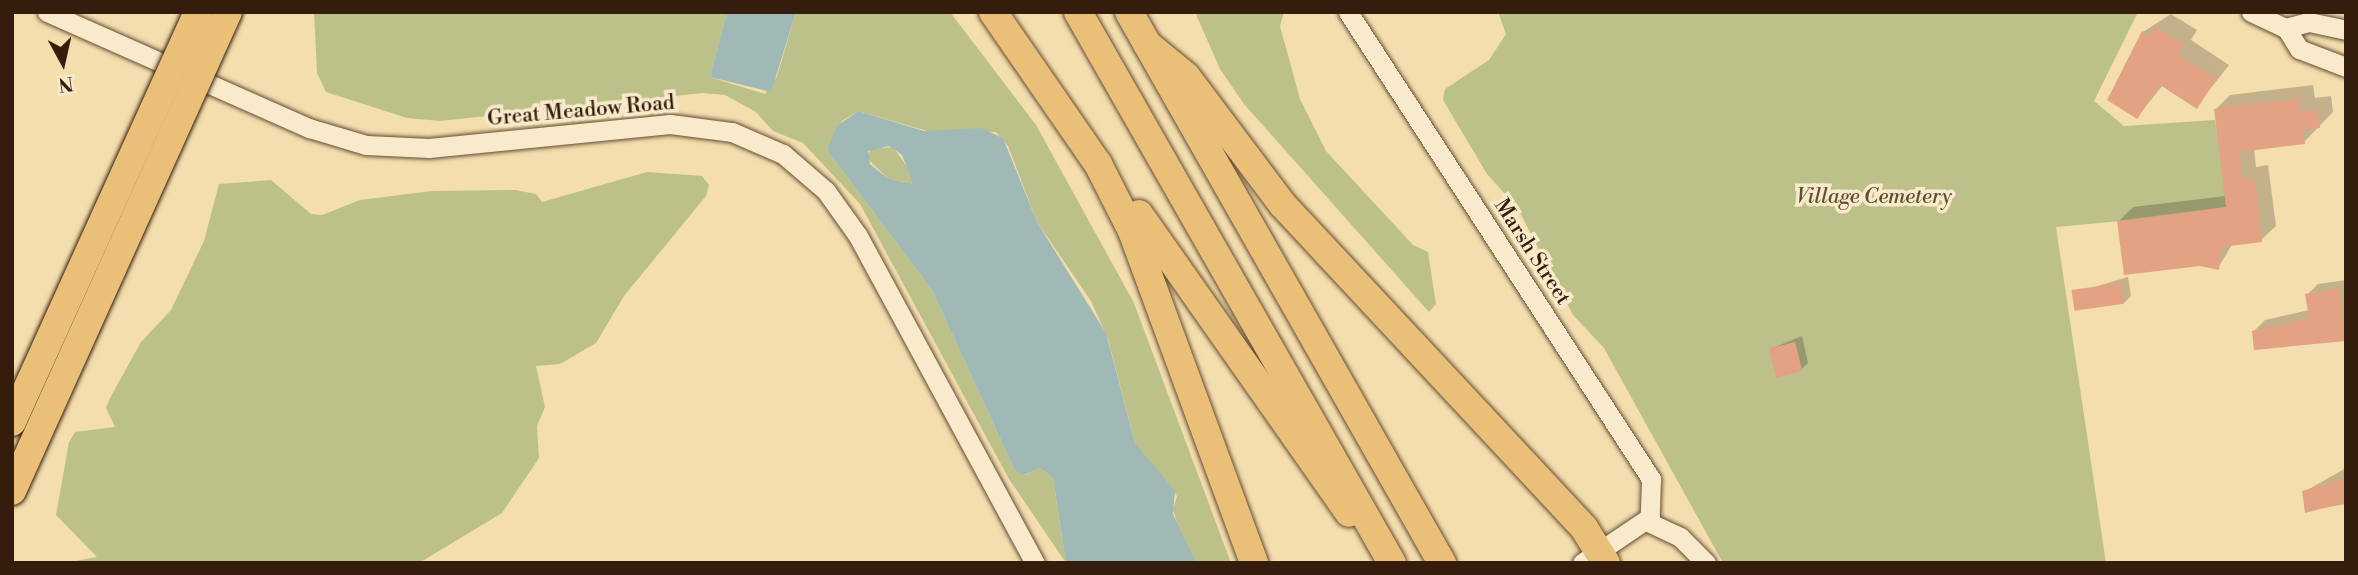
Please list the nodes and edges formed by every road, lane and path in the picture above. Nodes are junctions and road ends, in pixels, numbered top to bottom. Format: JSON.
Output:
{"nodes":[{"id":1,"x":47,"y":12,"type":"edge"},
{"id":2,"x":198,"y":12,"type":"edge"},
{"id":3,"x":228,"y":12,"type":"edge"},
{"id":4,"x":993,"y":12,"type":"edge"},
{"id":5,"x":1078,"y":12,"type":"edge"},
{"id":6,"x":1129,"y":12,"type":"edge"},
{"id":7,"x":1349,"y":12,"type":"edge"},
{"id":8,"x":2251,"y":12,"type":"edge"},
{"id":9,"x":2286,"y":28,"type":"junction"},
{"id":10,"x":2346,"y":30,"type":"edge"},
{"id":11,"x":1147,"y":44,"type":"junction"},
{"id":12,"x":2346,"y":68,"type":"edge"},
{"id":13,"x":1098,"y":164,"type":"junction"},
{"id":14,"x":12,"y":422,"type":"edge"},
{"id":15,"x":12,"y":491,"type":"edge"},
{"id":16,"x":1646,"y":522,"type":"junction"},
{"id":17,"x":1378,"y":538,"type":"junction"},
{"id":18,"x":1597,"y":559,"type":"edge"},
{"id":19,"x":1035,"y":563,"type":"edge"},
{"id":20,"x":1254,"y":563,"type":"edge"},
{"id":21,"x":1392,"y":563,"type":"edge"},
{"id":22,"x":1442,"y":563,"type":"edge"},
{"id":23,"x":1706,"y":563,"type":"edge"}],
"edges":[{"from":1,"to":19,"type":"street","name":"Great Meadow Road"},
{"from":2,"to":14,"type":"highway","bridge":true},
{"from":3,"to":15,"type":"highway","bridge":true},
{"from":4,"to":13,"type":"highway"},
{"from":5,"to":17,"type":"highway"},
{"from":6,"to":11,"type":"highway"},
{"from":7,"to":16,"type":"street","name":"Marsh Street"},
{"from":8,"to":9,"type":"street"},
{"from":9,"to":10,"type":"street"},
{"from":9,"to":12,"type":"street"},
{"from":11,"to":18,"type":"highway"},
{"from":11,"to":22,"type":"highway"},
{"from":13,"to":17,"type":"highway"},
{"from":13,"to":20,"type":"highway"},
{"from":16,"to":18,"type":"street"},
{"from":16,"to":23,"type":"street"},
{"from":17,"to":21,"type":"highway"}]}
